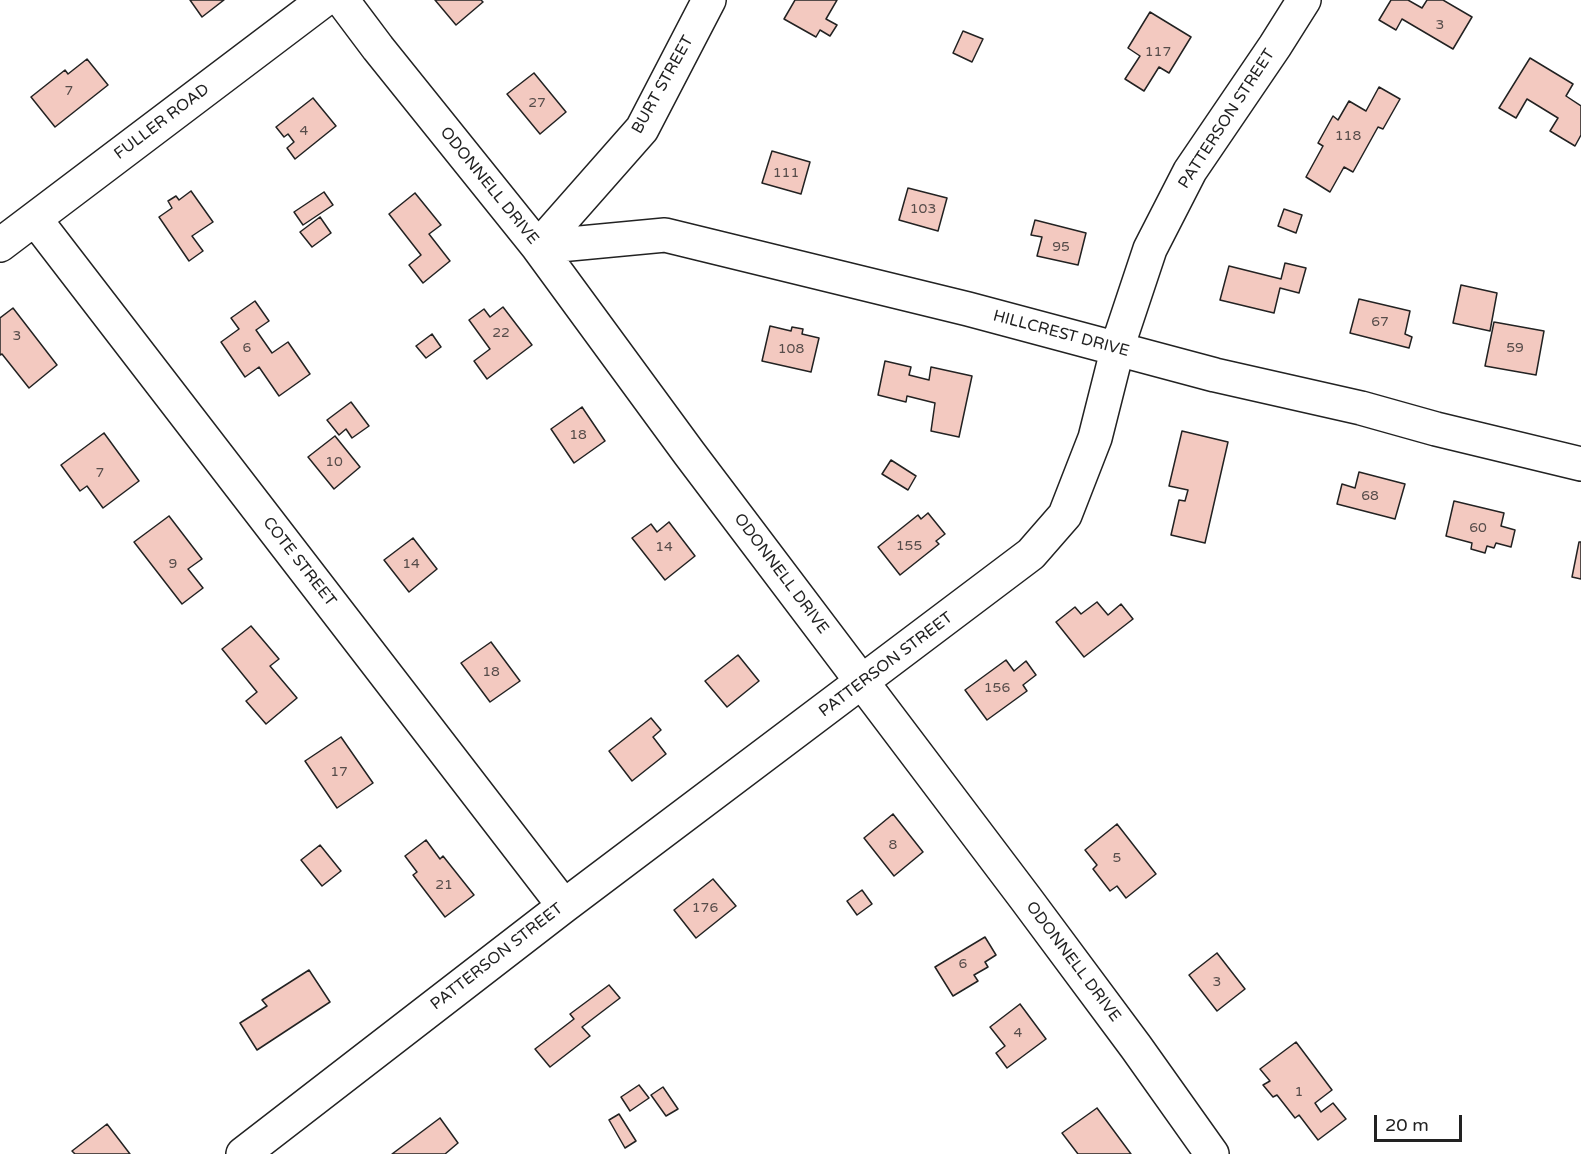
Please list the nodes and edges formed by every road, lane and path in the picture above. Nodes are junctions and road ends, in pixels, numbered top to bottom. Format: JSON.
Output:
{"nodes":[{"id":1,"x":324,"y":0,"type":"edge"},
{"id":2,"x":342,"y":0,"type":"edge"},
{"id":3,"x":709,"y":0,"type":"edge"},
{"id":4,"x":1304,"y":0,"type":"edge"},
{"id":5,"x":34,"y":219,"type":"junction"},
{"id":6,"x":0,"y":245,"type":"edge"},
{"id":7,"x":538,"y":247,"type":"junction"},
{"id":8,"x":1118,"y":349,"type":"junction"},
{"id":9,"x":1581,"y":464,"type":"edge"},
{"id":10,"x":863,"y":682,"type":"junction"},
{"id":11,"x":564,"y":906,"type":"junction"},
{"id":12,"x":243,"y":1154,"type":"edge"},
{"id":13,"x":1212,"y":1154,"type":"edge"}],
"edges":[{"from":1,"to":5,"type":"street","name":"FULLER ROAD"},
{"from":2,"to":7,"type":"street","name":"ODONNELL DRIVE"},
{"from":3,"to":7,"type":"street","name":"BURT STREET"},
{"from":4,"to":8,"type":"street","name":"PATTERSON STREET"},
{"from":5,"to":6,"type":"street","name":"FULLER ROAD"},
{"from":5,"to":11,"type":"street","name":"COTE STREET"},
{"from":7,"to":8,"type":"street","name":"HILLCREST DRIVE"},
{"from":7,"to":10,"type":"street","name":"ODONNELL DRIVE"},
{"from":8,"to":9,"type":"street","name":"HILLCREST DRIVE"},
{"from":8,"to":10,"type":"street","name":"PATTERSON STREET"},
{"from":10,"to":11,"type":"street","name":"PATTERSON STREET"},
{"from":10,"to":13,"type":"street","name":"ODONNELL DRIVE"},
{"from":11,"to":12,"type":"street","name":"PATTERSON STREET"}]}
